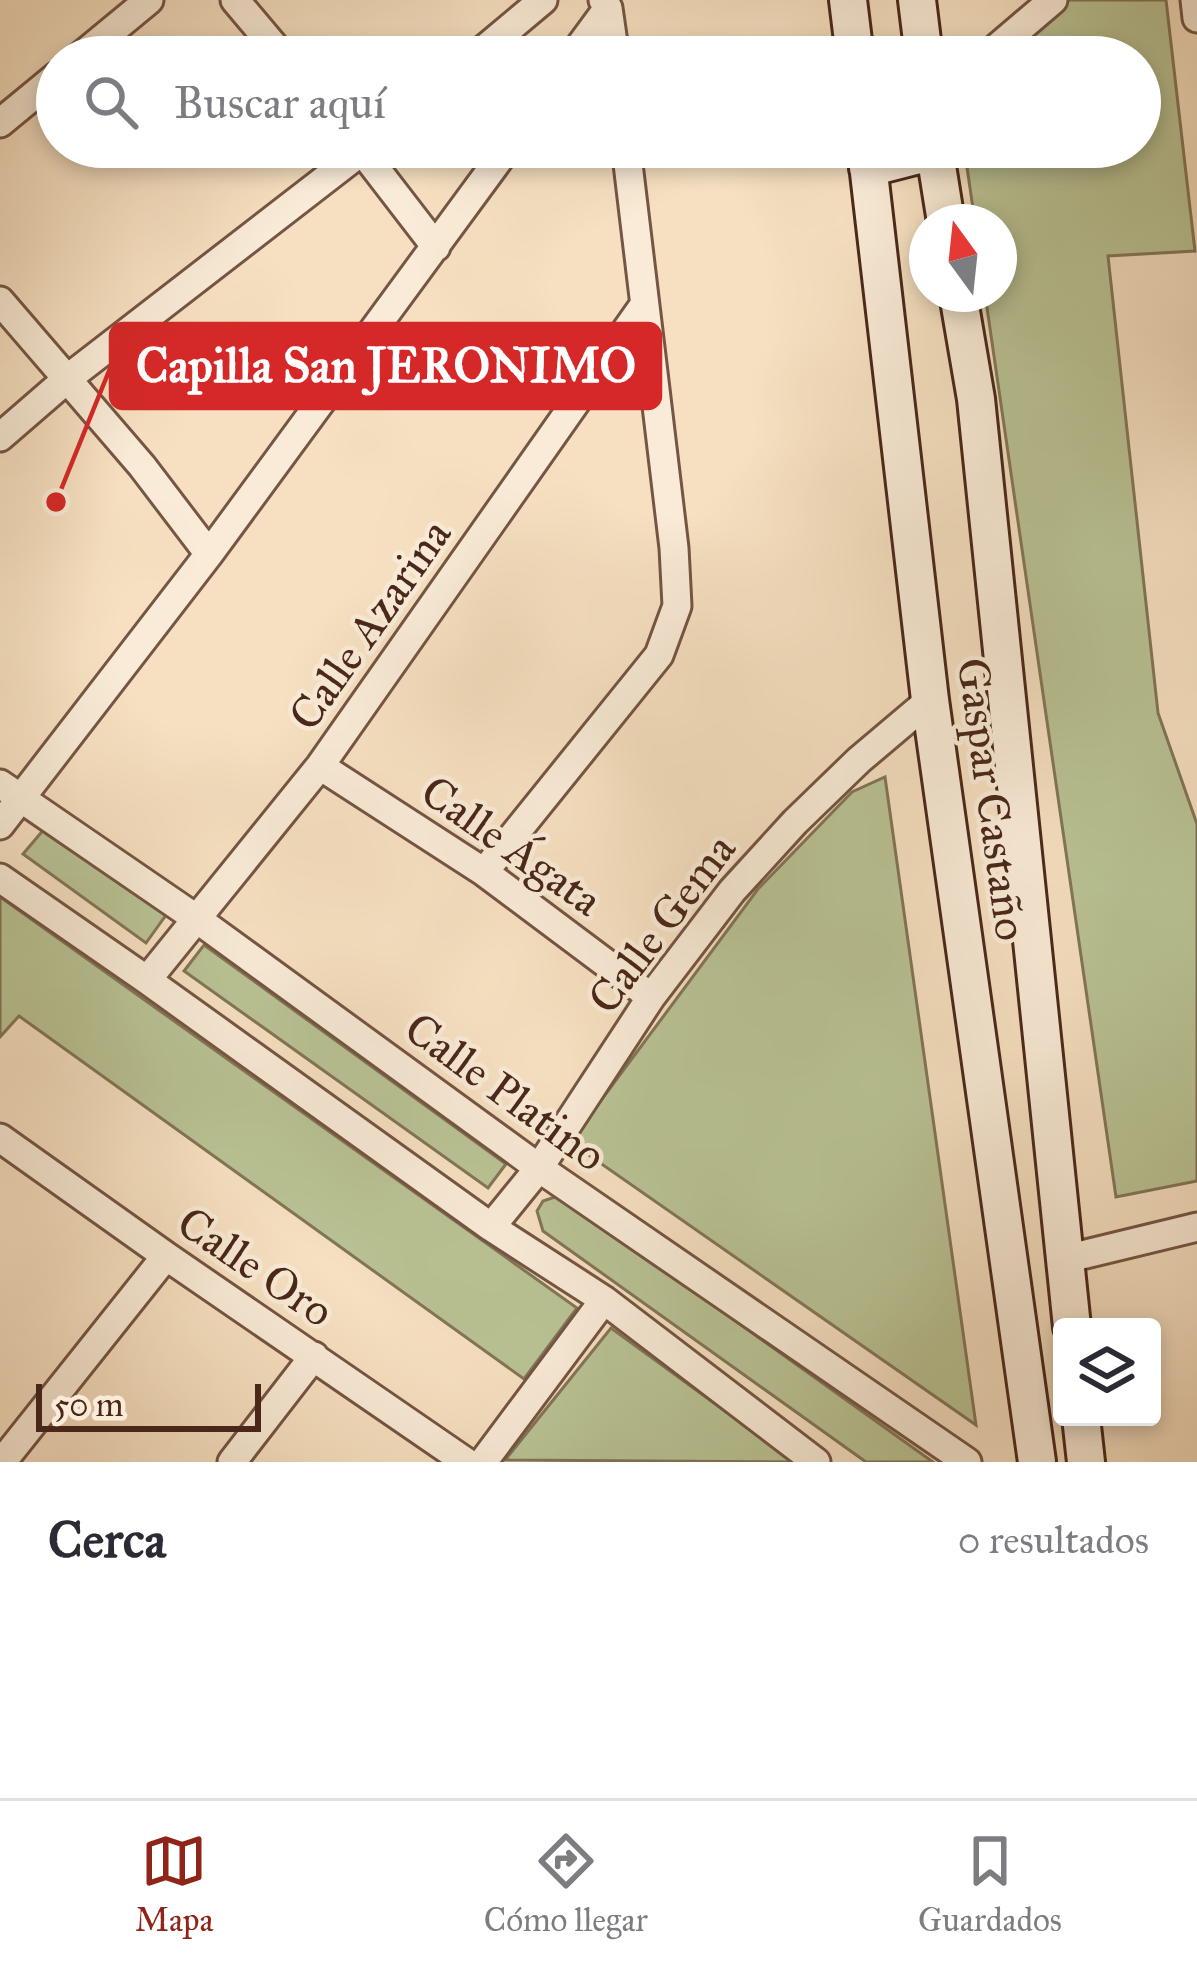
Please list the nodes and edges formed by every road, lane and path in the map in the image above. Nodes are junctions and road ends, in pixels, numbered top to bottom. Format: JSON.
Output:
{"nodes":[{"id":1,"x":149,"y":0,"type":"edge"},
{"id":2,"x":235,"y":0,"type":"edge"},
{"id":3,"x":543,"y":0,"type":"edge"},
{"id":4,"x":848,"y":0,"type":"edge"},
{"id":5,"x":917,"y":0,"type":"edge"},
{"id":6,"x":1053,"y":0,"type":"edge"},
{"id":7,"x":1195,"y":0,"type":"edge"},
{"id":8,"x":606,"y":4,"type":"edge"},
{"id":9,"x":1197,"y":19,"type":"edge"},
{"id":10,"x":105,"y":36,"type":"edge"},
{"id":11,"x":266,"y":36,"type":"edge"},
{"id":12,"x":500,"y":36,"type":"edge"},
{"id":13,"x":585,"y":36,"type":"edge"},
{"id":14,"x":611,"y":36,"type":"edge"},
{"id":15,"x":852,"y":36,"type":"edge"},
{"id":16,"x":921,"y":36,"type":"edge"},
{"id":17,"x":1011,"y":36,"type":"edge"},
{"id":18,"x":36,"y":93,"type":"edge"},
{"id":19,"x":0,"y":123,"type":"edge"},
{"id":20,"x":337,"y":168,"type":"edge"},
{"id":21,"x":378,"y":168,"type":"edge"},
{"id":22,"x":493,"y":168,"type":"edge"},
{"id":23,"x":628,"y":168,"type":"edge"},
{"id":24,"x":868,"y":168,"type":"edge"},
{"id":25,"x":937,"y":168,"type":"edge"},
{"id":26,"x":943,"y":204,"type":"edge"},
{"id":27,"x":436,"y":247,"type":"junction"},
{"id":28,"x":0,"y":301,"type":"edge"},
{"id":29,"x":644,"y":305,"type":"junction"},
{"id":30,"x":961,"y":312,"type":"edge"},
{"id":31,"x":68,"y":379,"type":"junction"},
{"id":32,"x":0,"y":437,"type":"edge"},
{"id":33,"x":209,"y":554,"type":"junction"},
{"id":34,"x":931,"y":700,"type":"junction"},
{"id":35,"x":320,"y":766,"type":"junction"},
{"id":36,"x":11,"y":792,"type":"edge"},
{"id":37,"x":0,"y":825,"type":"edge"},
{"id":38,"x":484,"y":872,"type":"junction"},
{"id":39,"x":0,"y":878,"type":"edge"},
{"id":40,"x":197,"y":919,"type":"junction"},
{"id":41,"x":148,"y":980,"type":"junction"},
{"id":42,"x":651,"y":997,"type":"junction"},
{"id":43,"x":3,"y":1145,"type":"edge"},
{"id":44,"x":539,"y":1168,"type":"junction"},
{"id":45,"x":491,"y":1227,"type":"junction"},
{"id":46,"x":1197,"y":1227,"type":"edge"},
{"id":47,"x":166,"y":1256,"type":"junction"},
{"id":48,"x":1065,"y":1259,"type":"junction"},
{"id":49,"x":604,"y":1300,"type":"junction"},
{"id":50,"x":1071,"y":1318,"type":"edge"},
{"id":51,"x":314,"y":1356,"type":"junction"},
{"id":52,"x":1082,"y":1426,"type":"edge"},
{"id":53,"x":2,"y":1462,"type":"edge"},
{"id":54,"x":232,"y":1462,"type":"edge"},
{"id":55,"x":466,"y":1462,"type":"edge"},
{"id":56,"x":483,"y":1462,"type":"edge"},
{"id":57,"x":816,"y":1462,"type":"edge"},
{"id":58,"x":967,"y":1462,"type":"edge"},
{"id":59,"x":1036,"y":1462,"type":"edge"},
{"id":60,"x":1086,"y":1462,"type":"edge"}],
"edges":[{"from":1,"to":10,"type":"street"},
{"from":2,"to":11,"type":"street"},
{"from":3,"to":12,"type":"street"},
{"from":4,"to":15,"type":"main road"},
{"from":5,"to":16,"type":"main road"},
{"from":6,"to":17,"type":"street"},
{"from":7,"to":9,"type":"street"},
{"from":8,"to":13,"type":"street"},
{"from":8,"to":14,"type":"street"},
{"from":18,"to":19,"type":"street"},
{"from":20,"to":31,"type":"street"},
{"from":21,"to":27,"type":"street"},
{"from":22,"to":27,"type":"street"},
{"from":23,"to":29,"type":"street"},
{"from":24,"to":34,"type":"main road","name":"Gaspar Castaño"},
{"from":25,"to":26,"type":"main road"},
{"from":27,"to":33,"type":"street"},
{"from":28,"to":31,"type":"street"},
{"from":29,"to":35,"type":"street","name":"Calle Azarina"},
{"from":29,"to":38,"type":"street"},
{"from":30,"to":48,"type":"main road","name":"Gaspar Castaño"},
{"from":31,"to":32,"type":"street"},
{"from":31,"to":33,"type":"street"},
{"from":33,"to":36,"type":"street"},
{"from":34,"to":42,"type":"street","name":"Calle Gema"},
{"from":34,"to":59,"type":"main road","name":"Gaspar Castaño"},
{"from":35,"to":38,"type":"street","name":"Calle Ágata"},
{"from":35,"to":40,"type":"street","name":"Calle Azarina"},
{"from":36,"to":37,"type":"street"},
{"from":36,"to":40,"type":"street","name":"Calle Platino"},
{"from":38,"to":42,"type":"street","name":"Calle Ágata"},
{"from":39,"to":41,"type":"street"},
{"from":40,"to":41,"type":"street","name":"Calle Azarina"},
{"from":40,"to":44,"type":"street","name":"Calle Platino"},
{"from":41,"to":45,"type":"street"},
{"from":42,"to":44,"type":"street","name":"Calle Gema"},
{"from":43,"to":47,"type":"street","name":"Calle Oro"},
{"from":44,"to":45,"type":"street","name":"Calle Gema"},
{"from":44,"to":58,"type":"street","name":"Calle Platino"},
{"from":45,"to":49,"type":"street"},
{"from":46,"to":48,"type":"street"},
{"from":47,"to":51,"type":"street","name":"Calle Oro"},
{"from":47,"to":53,"type":"street"},
{"from":48,"to":50,"type":"main road","name":"Gaspar Castaño"},
{"from":49,"to":56,"type":"street"},
{"from":49,"to":57,"type":"street"},
{"from":51,"to":54,"type":"street"},
{"from":51,"to":55,"type":"street","name":"Calle Oro"},
{"from":52,"to":60,"type":"main road"}]}
